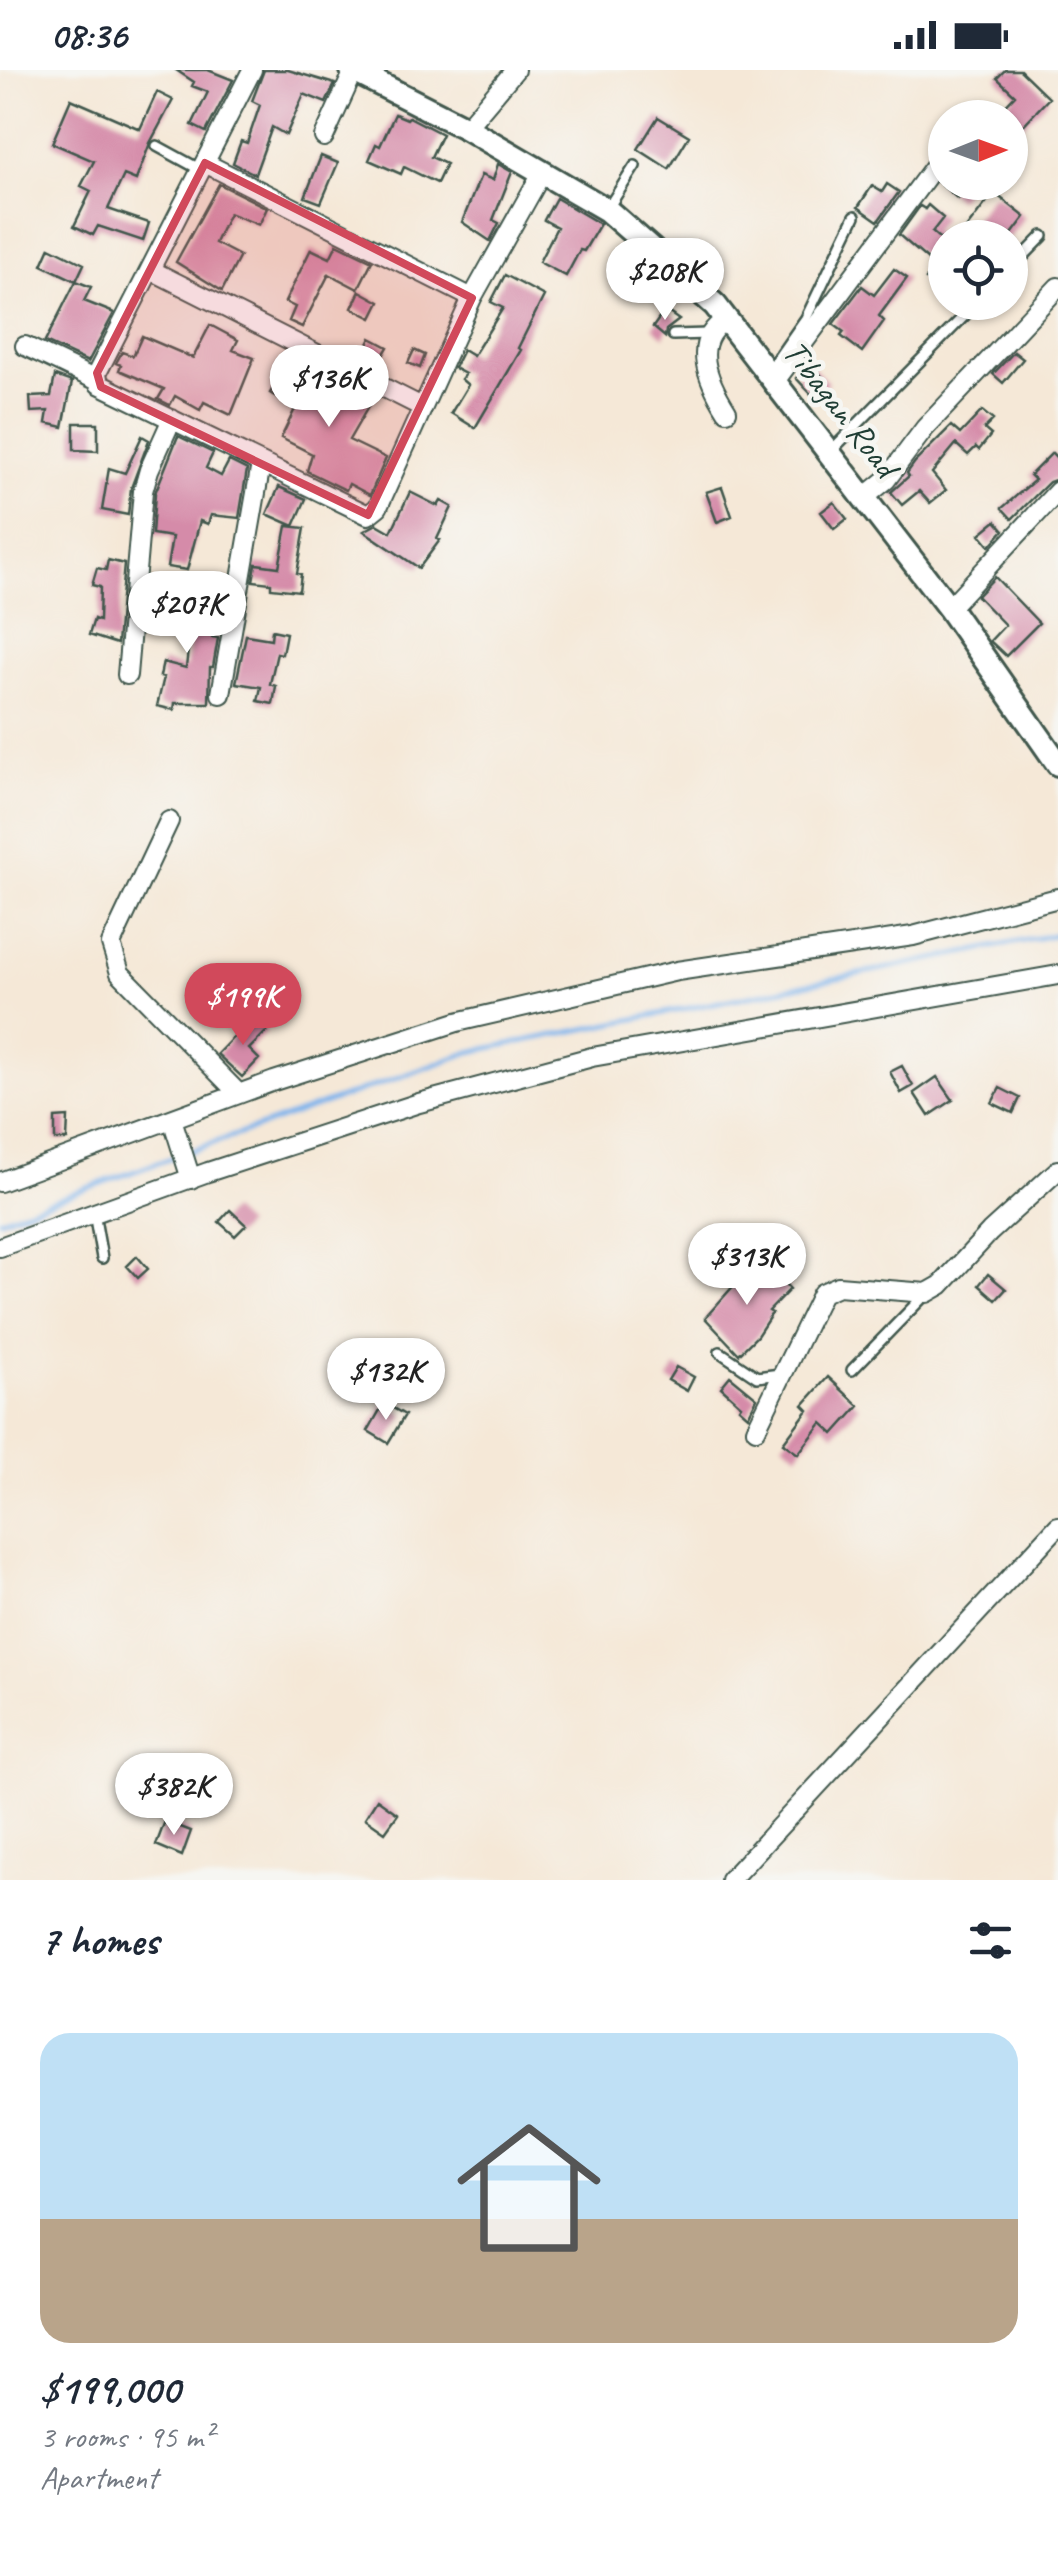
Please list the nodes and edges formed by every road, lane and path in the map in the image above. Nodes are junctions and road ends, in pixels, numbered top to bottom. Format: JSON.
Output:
{"nodes":[{"id":1,"x":252,"y":70,"type":"edge"},
{"id":2,"x":353,"y":70,"type":"edge"},
{"id":3,"x":515,"y":70,"type":"edge"},
{"id":4,"x":385,"y":76,"type":"edge"},
{"id":5,"x":466,"y":128,"type":"junction"},
{"id":6,"x":324,"y":137,"type":"dead end"},
{"id":7,"x":158,"y":146,"type":"dead end"},
{"id":8,"x":635,"y":166,"type":"dead end"},
{"id":9,"x":203,"y":167,"type":"junction"},
{"id":10,"x":543,"y":171,"type":"junction"},
{"id":11,"x":928,"y":174,"type":"edge"},
{"id":12,"x":607,"y":210,"type":"junction"},
{"id":13,"x":855,"y":216,"type":"dead end"},
{"id":14,"x":1043,"y":236,"type":"dead end"},
{"id":15,"x":1028,"y":251,"type":"edge"},
{"id":16,"x":151,"y":270,"type":"junction"},
{"id":17,"x":1058,"y":287,"type":"edge"},
{"id":18,"x":472,"y":298,"type":"junction"},
{"id":19,"x":727,"y":319,"type":"junction"},
{"id":20,"x":960,"y":320,"type":"edge"},
{"id":21,"x":708,"y":334,"type":"junction"},
{"id":22,"x":673,"y":335,"type":"dead end"},
{"id":23,"x":25,"y":346,"type":"dead end"},
{"id":24,"x":773,"y":376,"type":"junction"},
{"id":25,"x":98,"y":380,"type":"junction"},
{"id":26,"x":422,"y":407,"type":"junction"},
{"id":27,"x":727,"y":411,"type":"dead end"},
{"id":28,"x":172,"y":419,"type":"junction"},
{"id":29,"x":830,"y":452,"type":"junction"},
{"id":30,"x":261,"y":464,"type":"junction"},
{"id":31,"x":1058,"y":492,"type":"edge"},
{"id":32,"x":865,"y":497,"type":"junction"},
{"id":33,"x":949,"y":608,"type":"junction"},
{"id":34,"x":127,"y":675,"type":"dead end"},
{"id":35,"x":221,"y":694,"type":"dead end"},
{"id":36,"x":1058,"y":764,"type":"edge"},
{"id":37,"x":170,"y":821,"type":"dead end"},
{"id":38,"x":1058,"y":898,"type":"edge"},
{"id":39,"x":1058,"y":975,"type":"edge"},
{"id":40,"x":239,"y":1094,"type":"junction"},
{"id":41,"x":173,"y":1124,"type":"junction"},
{"id":42,"x":1058,"y":1170,"type":"edge"},
{"id":43,"x":189,"y":1173,"type":"junction"},
{"id":44,"x":0,"y":1182,"type":"edge"},
{"id":45,"x":94,"y":1214,"type":"junction"},
{"id":46,"x":0,"y":1247,"type":"edge"},
{"id":47,"x":102,"y":1258,"type":"dead end"},
{"id":48,"x":927,"y":1293,"type":"junction"},
{"id":49,"x":720,"y":1352,"type":"dead end"},
{"id":50,"x":852,"y":1370,"type":"dead end"},
{"id":51,"x":782,"y":1373,"type":"junction"},
{"id":52,"x":756,"y":1429,"type":"dead end"},
{"id":53,"x":1058,"y":1526,"type":"edge"},
{"id":54,"x":730,"y":1880,"type":"edge"}],
"edges":[{"from":1,"to":9,"type":"street"},
{"from":2,"to":4,"type":"main road","name":"Tibagan Road"},
{"from":2,"to":6,"type":"street"},
{"from":3,"to":5,"type":"street"},
{"from":4,"to":5,"type":"main road","name":"Tibagan Road"},
{"from":5,"to":10,"type":"main road","name":"Tibagan Road"},
{"from":7,"to":9,"type":"lane"},
{"from":8,"to":12,"type":"lane"},
{"from":9,"to":16,"type":"street"},
{"from":9,"to":18,"type":"street"},
{"from":10,"to":12,"type":"main road","name":"Tibagan Road"},
{"from":10,"to":18,"type":"street"},
{"from":11,"to":24,"type":"street"},
{"from":12,"to":19,"type":"main road","name":"Tibagan Road"},
{"from":13,"to":24,"type":"lane"},
{"from":14,"to":15,"type":"lane"},
{"from":16,"to":25,"type":"street"},
{"from":16,"to":26,"type":"street"},
{"from":17,"to":32,"type":"street"},
{"from":18,"to":26,"type":"street"},
{"from":19,"to":21,"type":"street"},
{"from":19,"to":24,"type":"main road","name":"Tibagan Road"},
{"from":20,"to":29,"type":"lane"},
{"from":21,"to":22,"type":"lane"},
{"from":21,"to":27,"type":"street"},
{"from":23,"to":25,"type":"street"},
{"from":24,"to":29,"type":"main road","name":"Tibagan Road"},
{"from":25,"to":28,"type":"street"},
{"from":26,"to":30,"type":"street"},
{"from":28,"to":30,"type":"street"},
{"from":28,"to":34,"type":"street"},
{"from":29,"to":32,"type":"main road","name":"Tibagan Road"},
{"from":30,"to":35,"type":"street"},
{"from":31,"to":33,"type":"street"},
{"from":32,"to":33,"type":"main road","name":"Tibagan Road"},
{"from":33,"to":36,"type":"main road","name":"Tibagan Road"},
{"from":37,"to":40,"type":"street"},
{"from":38,"to":40,"type":"street"},
{"from":39,"to":43,"type":"street"},
{"from":40,"to":41,"type":"street"},
{"from":41,"to":43,"type":"street"},
{"from":41,"to":44,"type":"street"},
{"from":42,"to":48,"type":"street"},
{"from":43,"to":45,"type":"street"},
{"from":45,"to":46,"type":"street"},
{"from":45,"to":47,"type":"lane"},
{"from":48,"to":50,"type":"lane"},
{"from":48,"to":51,"type":"street"},
{"from":49,"to":51,"type":"lane"},
{"from":51,"to":52,"type":"street"},
{"from":53,"to":54,"type":"street"}]}
